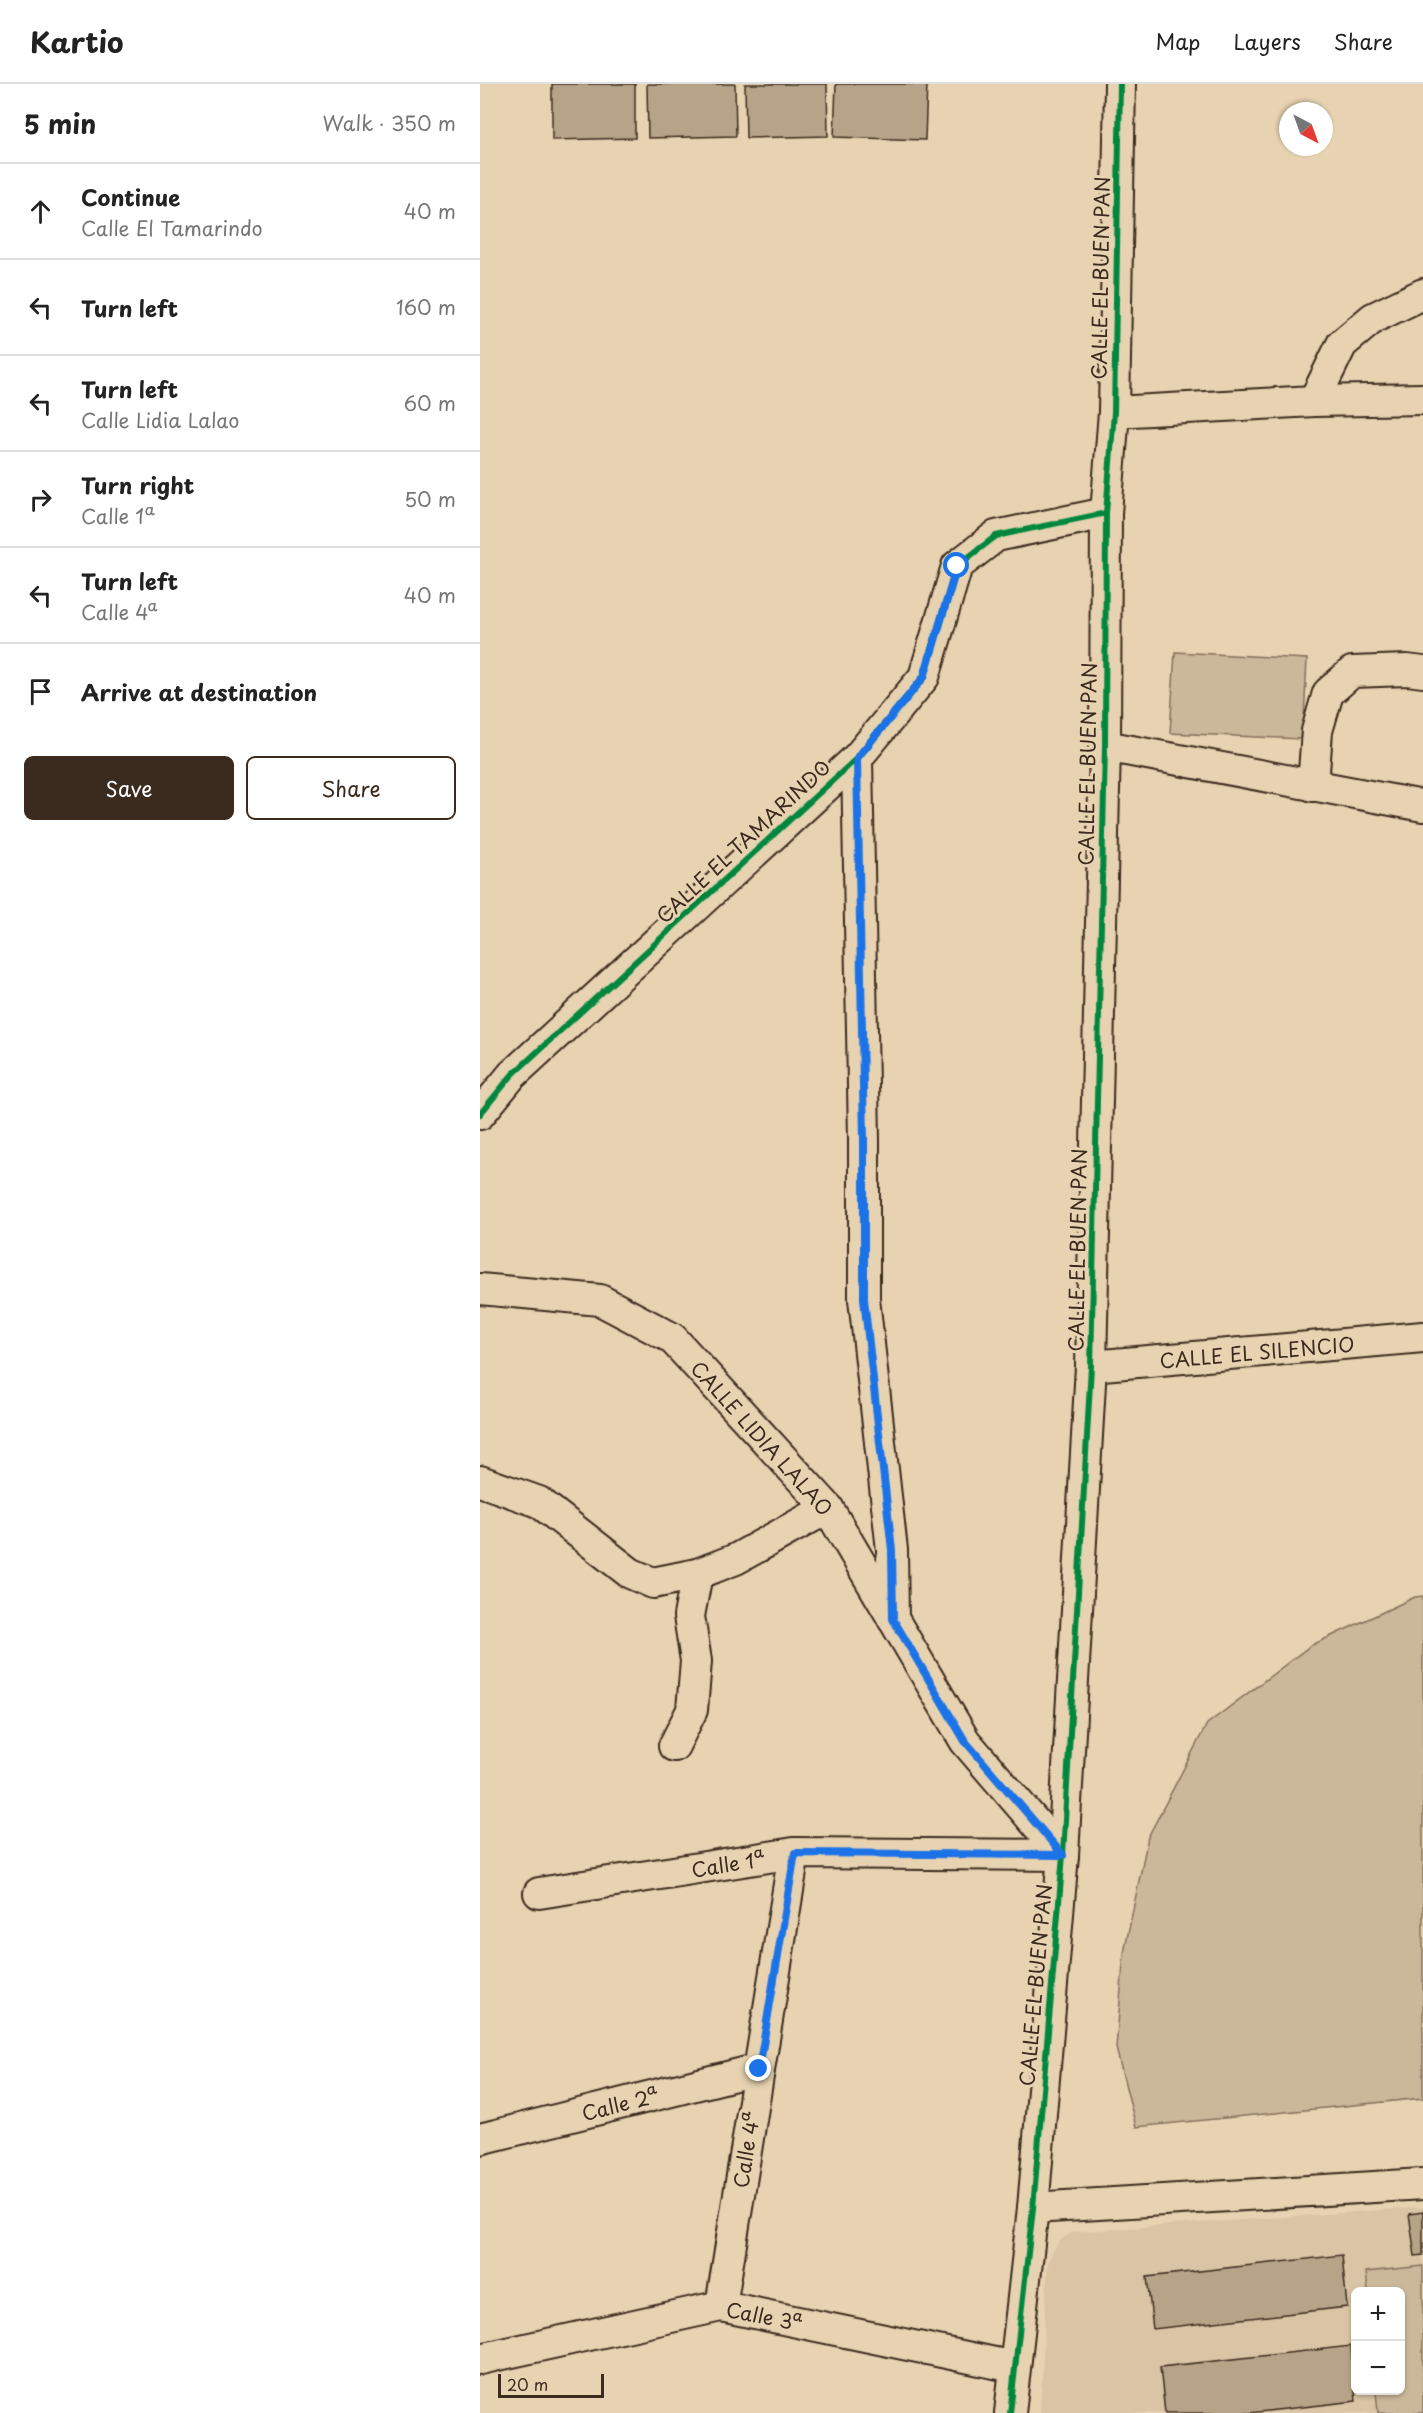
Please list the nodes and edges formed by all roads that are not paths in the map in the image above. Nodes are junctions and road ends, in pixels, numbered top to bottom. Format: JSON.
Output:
{"nodes":[{"id":1,"x":1120,"y":84,"type":"edge"},
{"id":2,"x":1423,"y":294,"type":"edge"},
{"id":3,"x":1423,"y":399,"type":"edge"},
{"id":4,"x":1314,"y":401,"type":"junction"},
{"id":5,"x":1114,"y":412,"type":"junction"},
{"id":6,"x":1106,"y":513,"type":"junction"},
{"id":7,"x":1423,"y":672,"type":"edge"},
{"id":8,"x":1105,"y":746,"type":"junction"},
{"id":9,"x":857,"y":758,"type":"junction"},
{"id":10,"x":1313,"y":786,"type":"junction"},
{"id":11,"x":1423,"y":806,"type":"edge"},
{"id":12,"x":480,"y":1114,"type":"edge"},
{"id":13,"x":480,"y":1289,"type":"edge"},
{"id":14,"x":1423,"y":1337,"type":"edge"},
{"id":15,"x":1091,"y":1366,"type":"junction"},
{"id":16,"x":480,"y":1481,"type":"edge"},
{"id":17,"x":828,"y":1508,"type":"junction"},
{"id":18,"x":697,"y":1574,"type":"junction"},
{"id":19,"x":893,"y":1619,"type":"junction"},
{"id":20,"x":674,"y":1746,"type":"dead end"},
{"id":21,"x":795,"y":1853,"type":"junction"},
{"id":22,"x":1063,"y":1855,"type":"junction"},
{"id":23,"x":539,"y":1893,"type":"dead end"},
{"id":24,"x":759,"y":2069,"type":"junction"},
{"id":25,"x":480,"y":2139,"type":"edge"},
{"id":26,"x":1423,"y":2184,"type":"edge"},
{"id":27,"x":1033,"y":2208,"type":"junction"},
{"id":28,"x":721,"y":2306,"type":"junction"},
{"id":29,"x":480,"y":2359,"type":"edge"},
{"id":30,"x":1014,"y":2367,"type":"junction"},
{"id":31,"x":1010,"y":2413,"type":"edge"}],
"edges":[{"from":1,"to":5,"type":"street","name":"CALLE EL BUEN PAN"},
{"from":2,"to":4,"type":"street"},
{"from":3,"to":4,"type":"street"},
{"from":4,"to":5,"type":"street"},
{"from":5,"to":6,"type":"street","name":"CALLE EL BUEN PAN"},
{"from":6,"to":8,"type":"street","name":"CALLE EL BUEN PAN"},
{"from":6,"to":9,"type":"street","name":"CALLE EL TAMARINDO"},
{"from":7,"to":10,"type":"street"},
{"from":8,"to":10,"type":"street"},
{"from":8,"to":15,"type":"street","name":"CALLE EL BUEN PAN"},
{"from":9,"to":12,"type":"street","name":"CALLE EL TAMARINDO"},
{"from":9,"to":19,"type":"street"},
{"from":10,"to":11,"type":"street"},
{"from":13,"to":17,"type":"street","name":"CALLE LIDIA LALAO"},
{"from":14,"to":15,"type":"street","name":"CALLE EL SILENCIO"},
{"from":15,"to":22,"type":"street","name":"CALLE EL BUEN PAN"},
{"from":16,"to":18,"type":"street"},
{"from":17,"to":18,"type":"street"},
{"from":17,"to":19,"type":"street","name":"CALLE LIDIA LALAO"},
{"from":18,"to":20,"type":"street"},
{"from":19,"to":22,"type":"street","name":"CALLE LIDIA LALAO"},
{"from":21,"to":22,"type":"street","name":"Calle 1ª"},
{"from":21,"to":23,"type":"street","name":"Calle 1ª"},
{"from":21,"to":24,"type":"street","name":"Calle 4ª"},
{"from":22,"to":27,"type":"street","name":"CALLE EL BUEN PAN"},
{"from":24,"to":25,"type":"street","name":"Calle 2ª"},
{"from":24,"to":28,"type":"street","name":"Calle 4ª"},
{"from":26,"to":27,"type":"street"},
{"from":27,"to":30,"type":"street","name":"CALLE EL BUEN PAN"},
{"from":28,"to":29,"type":"street","name":"Calle 3ª"},
{"from":28,"to":30,"type":"street","name":"Calle 3ª"},
{"from":30,"to":31,"type":"street","name":"CALLE EL BUEN PAN"}]}
